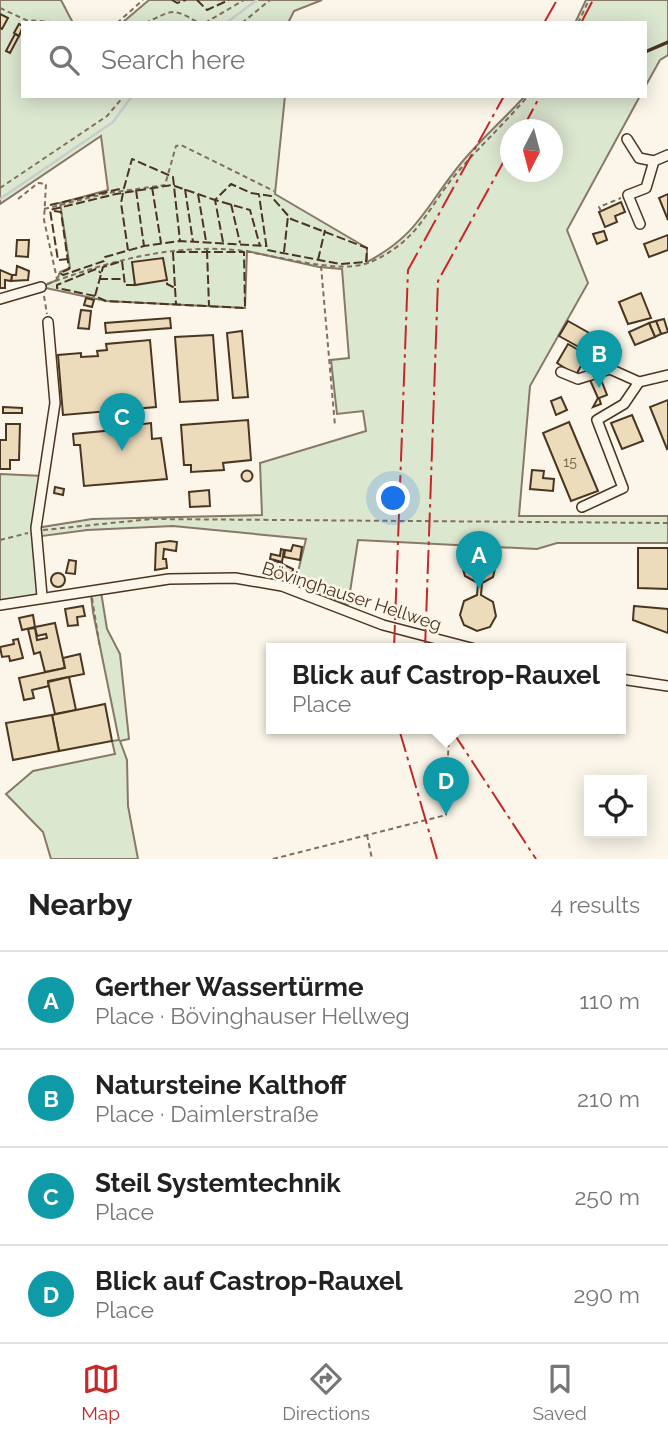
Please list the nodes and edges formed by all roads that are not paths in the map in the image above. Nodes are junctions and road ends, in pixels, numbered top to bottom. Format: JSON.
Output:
{"nodes":[{"id":1,"x":627,"y":139,"type":"dead end"},
{"id":2,"x":668,"y":155,"type":"edge"},
{"id":3,"x":654,"y":161,"type":"junction"},
{"id":4,"x":640,"y":224,"type":"dead end"},
{"id":5,"x":41,"y":287,"type":"road end"},
{"id":6,"x":0,"y":299,"type":"edge"},
{"id":7,"x":48,"y":322,"type":"road end"},
{"id":8,"x":589,"y":357,"type":"dead end"},
{"id":9,"x":610,"y":369,"type":"junction"},
{"id":10,"x":561,"y":372,"type":"dead end"},
{"id":11,"x":668,"y":375,"type":"edge"},
{"id":12,"x":639,"y":382,"type":"junction"},
{"id":13,"x":582,"y":507,"type":"dead end"},
{"id":14,"x":42,"y":596,"type":"junction"},
{"id":15,"x":0,"y":605,"type":"edge"},
{"id":16,"x":452,"y":643,"type":"edge"},
{"id":17,"x":626,"y":680,"type":"edge"},
{"id":18,"x":668,"y":686,"type":"edge"}],
"edges":[{"from":1,"to":3,"type":"street"},
{"from":2,"to":3,"type":"street"},
{"from":3,"to":4,"type":"street"},
{"from":5,"to":6,"type":"street"},
{"from":7,"to":14,"type":"street"},
{"from":8,"to":9,"type":"street"},
{"from":9,"to":10,"type":"street"},
{"from":9,"to":12,"type":"street"},
{"from":11,"to":12,"type":"street"},
{"from":12,"to":13,"type":"street"},
{"from":14,"to":15,"type":"street","name":"Bövinghauser Hellweg"},
{"from":14,"to":16,"type":"street","name":"Bövinghauser Hellweg"},
{"from":17,"to":18,"type":"street"}]}
